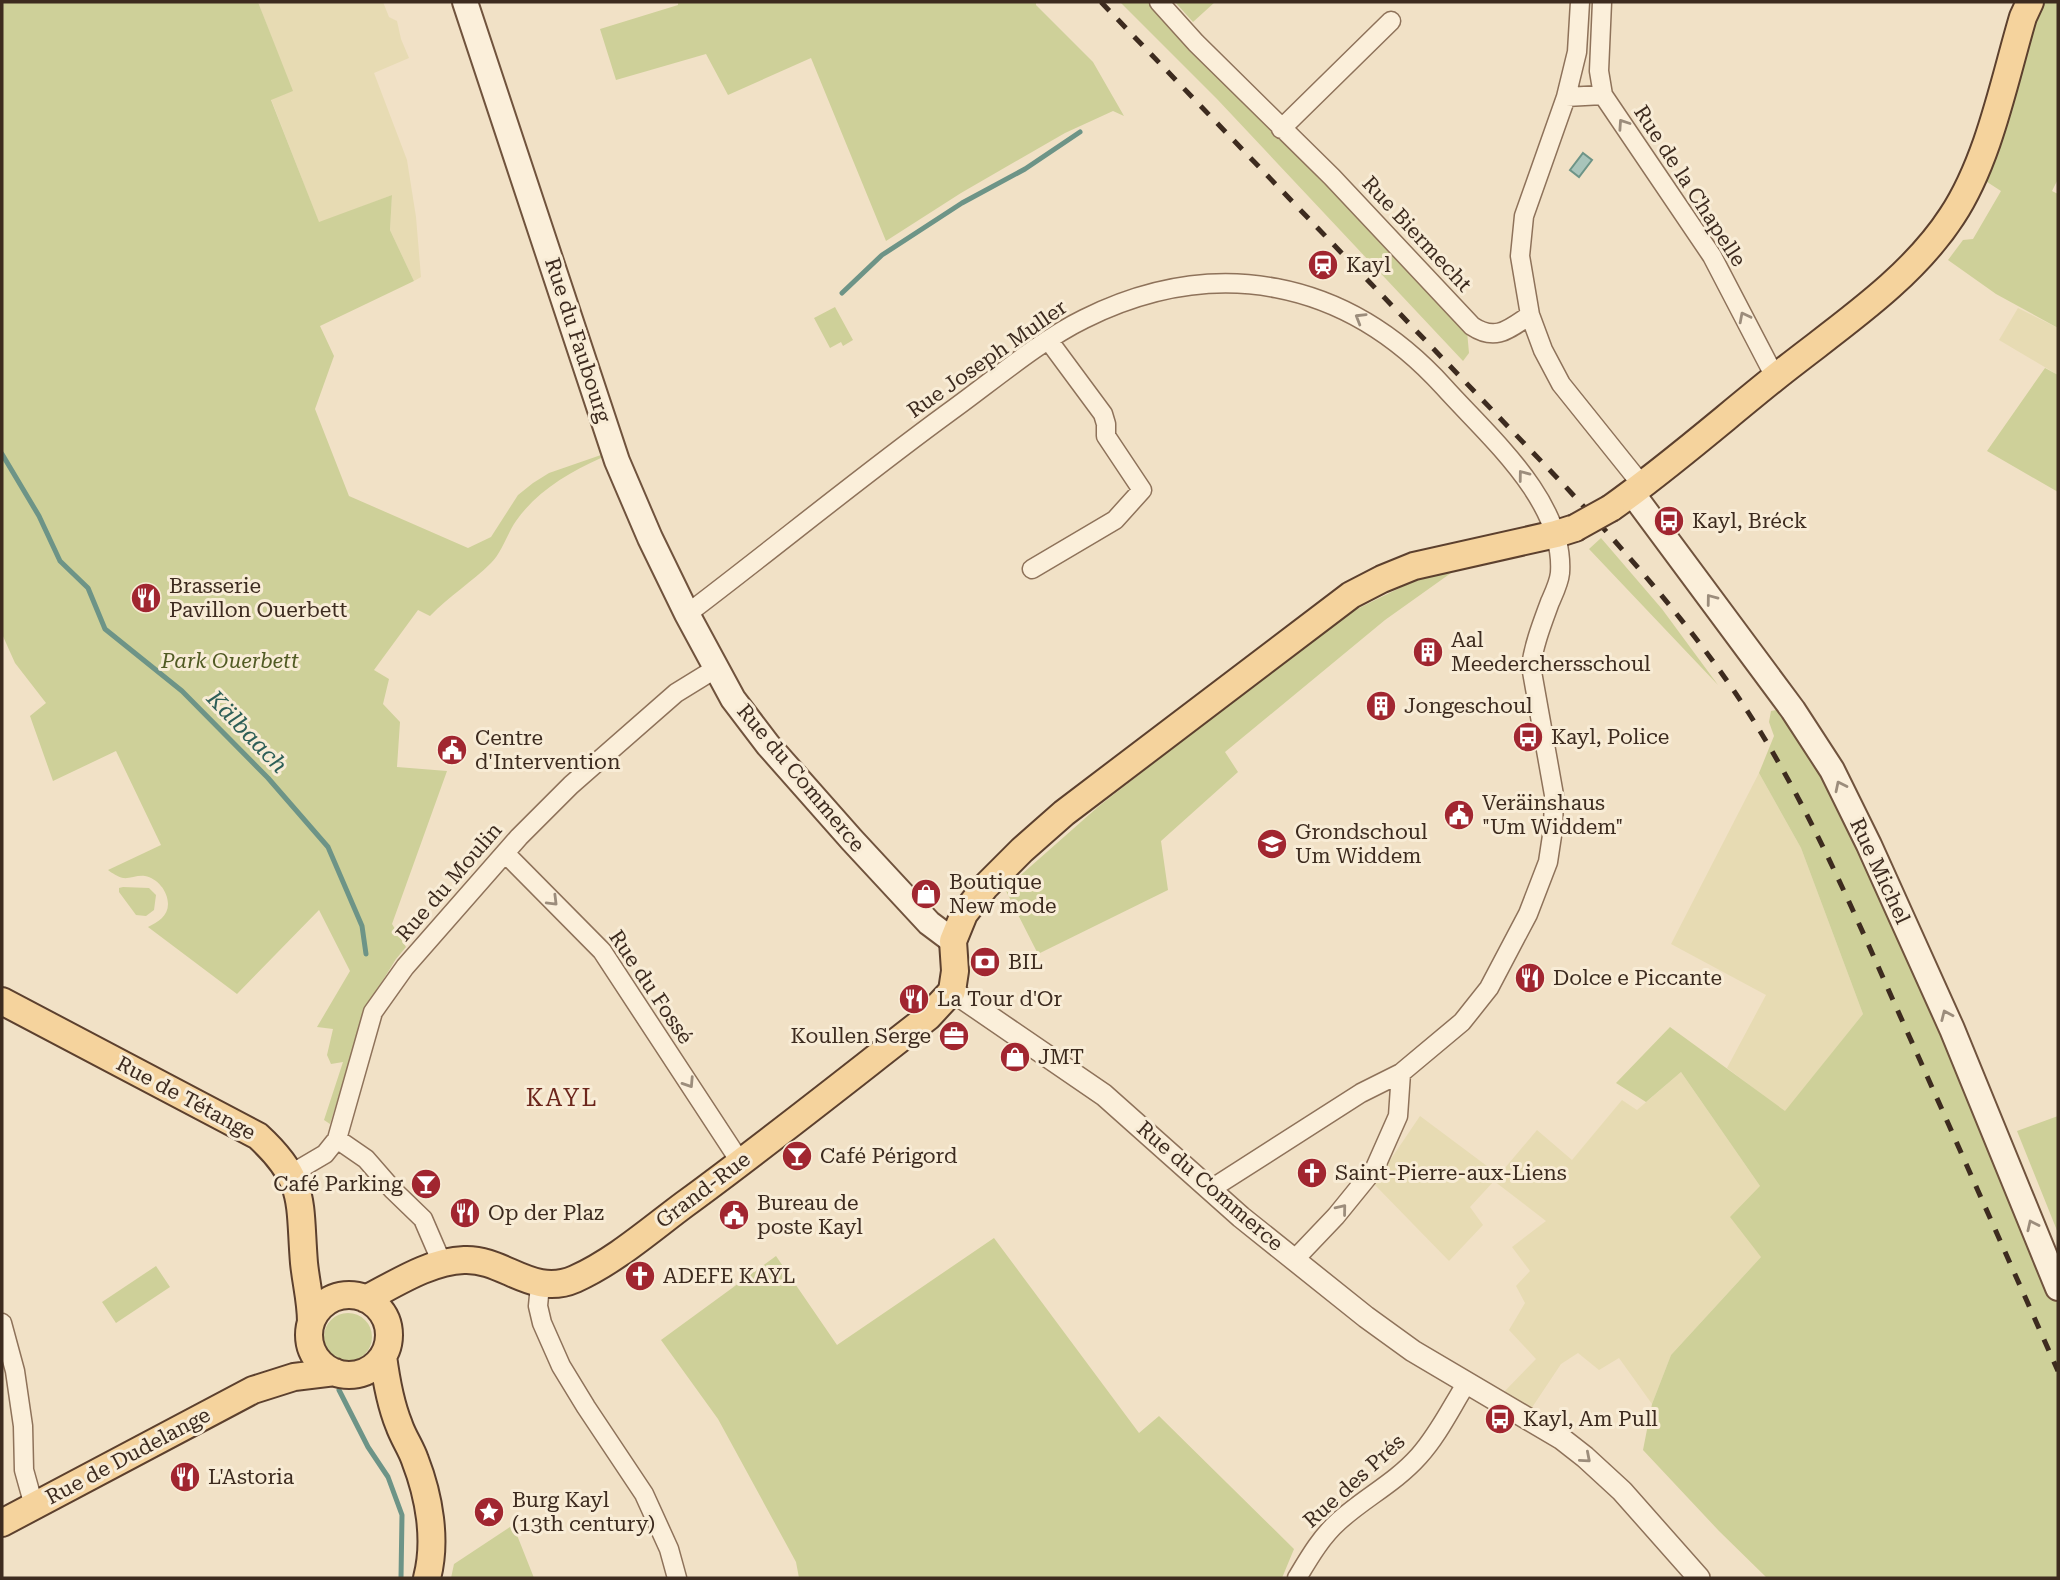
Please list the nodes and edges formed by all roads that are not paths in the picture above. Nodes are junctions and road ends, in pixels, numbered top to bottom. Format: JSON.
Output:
{"nodes":[{"id":1,"x":466,"y":2,"type":"edge"},
{"id":2,"x":1159,"y":2,"type":"edge"},
{"id":3,"x":1580,"y":2,"type":"edge"},
{"id":4,"x":1602,"y":2,"type":"edge"},
{"id":5,"x":2030,"y":2,"type":"edge"},
{"id":6,"x":1391,"y":21,"type":"dead end"},
{"id":7,"x":1603,"y":95,"type":"junction"},
{"id":8,"x":1566,"y":97,"type":"junction"},
{"id":9,"x":1280,"y":129,"type":"junction"},
{"id":10,"x":1530,"y":315,"type":"junction"},
{"id":11,"x":1049,"y":341,"type":"junction"},
{"id":12,"x":1775,"y":377,"type":"junction"},
{"id":13,"x":1629,"y":495,"type":"junction"},
{"id":14,"x":1565,"y":531,"type":"junction"},
{"id":15,"x":1032,"y":569,"type":"dead end"},
{"id":16,"x":687,"y":614,"type":"junction"},
{"id":17,"x":715,"y":669,"type":"junction"},
{"id":18,"x":505,"y":853,"type":"junction"},
{"id":19,"x":953,"y":941,"type":"junction"},
{"id":20,"x":952,"y":991,"type":"junction"},
{"id":21,"x":2,"y":1001,"type":"edge"},
{"id":22,"x":1401,"y":1073,"type":"junction"},
{"id":23,"x":337,"y":1139,"type":"junction"},
{"id":24,"x":741,"y":1163,"type":"junction"},
{"id":25,"x":291,"y":1174,"type":"junction"},
{"id":26,"x":1211,"y":1189,"type":"junction"},
{"id":27,"x":303,"y":1248,"type":"junction"},
{"id":28,"x":1295,"y":1259,"type":"junction"},
{"id":29,"x":431,"y":1268,"type":"junction"},
{"id":30,"x":540,"y":1285,"type":"junction"},
{"id":31,"x":2058,"y":1288,"type":"edge"},
{"id":32,"x":355,"y":1297,"type":"junction"},
{"id":33,"x":2,"y":1322,"type":"edge"},
{"id":34,"x":388,"y":1327,"type":"junction"},
{"id":35,"x":310,"y":1329,"type":"junction"},
{"id":36,"x":383,"y":1356,"type":"junction"},
{"id":37,"x":342,"y":1373,"type":"junction"},
{"id":38,"x":1466,"y":1384,"type":"junction"},
{"id":39,"x":253,"y":1390,"type":"junction"},
{"id":40,"x":398,"y":1425,"type":"junction"},
{"id":41,"x":34,"y":1506,"type":"junction"},
{"id":42,"x":2,"y":1523,"type":"edge"},
{"id":43,"x":426,"y":1578,"type":"edge"},
{"id":44,"x":677,"y":1578,"type":"edge"},
{"id":45,"x":1297,"y":1578,"type":"edge"},
{"id":46,"x":1699,"y":1578,"type":"edge"}],
"edges":[{"from":1,"to":16,"type":"main road","name":"Rue du Faubourg"},
{"from":2,"to":9,"type":"street","name":"Rue Biermecht"},
{"from":3,"to":8,"type":"street"},
{"from":4,"to":7,"type":"street","name":"Rue de la Chapelle"},
{"from":5,"to":12,"type":"main road"},
{"from":6,"to":9,"type":"street"},
{"from":7,"to":8,"type":"street","name":"Rue de la Chapelle"},
{"from":12,"to":7,"type":"street","name":"Rue de la Chapelle","one_way":true},
{"from":8,"to":10,"type":"street"},
{"from":9,"to":10,"type":"street","name":"Rue Biermecht"},
{"from":10,"to":13,"type":"street"},
{"from":14,"to":11,"type":"street","name":"Rue Joseph Muller","one_way":true},
{"from":11,"to":15,"type":"street"},
{"from":11,"to":16,"type":"street","name":"Rue Joseph Muller"},
{"from":12,"to":13,"type":"main road"},
{"from":13,"to":14,"type":"main road","bridge":true},
{"from":31,"to":13,"type":"main road","name":"Rue Michel","one_way":true},
{"from":14,"to":19,"type":"main road"},
{"from":14,"to":22,"type":"street"},
{"from":16,"to":17,"type":"main road","name":"Rue du Faubourg"},
{"from":17,"to":18,"type":"street","name":"Rue du Moulin"},
{"from":17,"to":19,"type":"main road","name":"Rue du Commerce"},
{"from":18,"to":23,"type":"street","name":"Rue du Moulin"},
{"from":18,"to":24,"type":"street","name":"Rue du Fossé","one_way":true},
{"from":19,"to":20,"type":"main road"},
{"from":20,"to":24,"type":"main road","name":"Grand-Rue"},
{"from":20,"to":26,"type":"street","name":"Rue du Commerce"},
{"from":21,"to":25,"type":"main road","name":"Rue de Tétange"},
{"from":22,"to":26,"type":"street"},
{"from":28,"to":22,"type":"street","one_way":true},
{"from":23,"to":25,"type":"street"},
{"from":23,"to":29,"type":"street"},
{"from":24,"to":30,"type":"main road","name":"Grand-Rue"},
{"from":25,"to":27,"type":"main road","name":"Rue de Tétange"},
{"from":26,"to":28,"type":"street","name":"Rue du Commerce"},
{"from":27,"to":32,"type":"main road"},
{"from":27,"to":35,"type":"main road","name":"Rue de Tétange"},
{"from":28,"to":38,"type":"street","name":"Rue du Commerce"},
{"from":29,"to":30,"type":"main road"},
{"from":29,"to":32,"type":"main road"},
{"from":29,"to":34,"type":"main road"},
{"from":30,"to":44,"type":"street"},
{"from":32,"to":34,"type":"main road"},
{"from":32,"to":35,"type":"main road"},
{"from":33,"to":41,"type":"street"},
{"from":34,"to":36,"type":"main road"},
{"from":35,"to":37,"type":"main road"},
{"from":35,"to":39,"type":"main road","name":"Rue de Dudelange"},
{"from":36,"to":37,"type":"main road"},
{"from":36,"to":40,"type":"main road"},
{"from":37,"to":39,"type":"main road","name":"Rue de Dudelange"},
{"from":37,"to":40,"type":"main road"},
{"from":38,"to":45,"type":"street","name":"Rue des Prés"},
{"from":38,"to":46,"type":"street","name":"Rue du Commerce","one_way":true},
{"from":39,"to":41,"type":"main road","name":"Rue de Dudelange"},
{"from":40,"to":43,"type":"main road"},
{"from":41,"to":42,"type":"main road","name":"Rue de Dudelange"}]}
